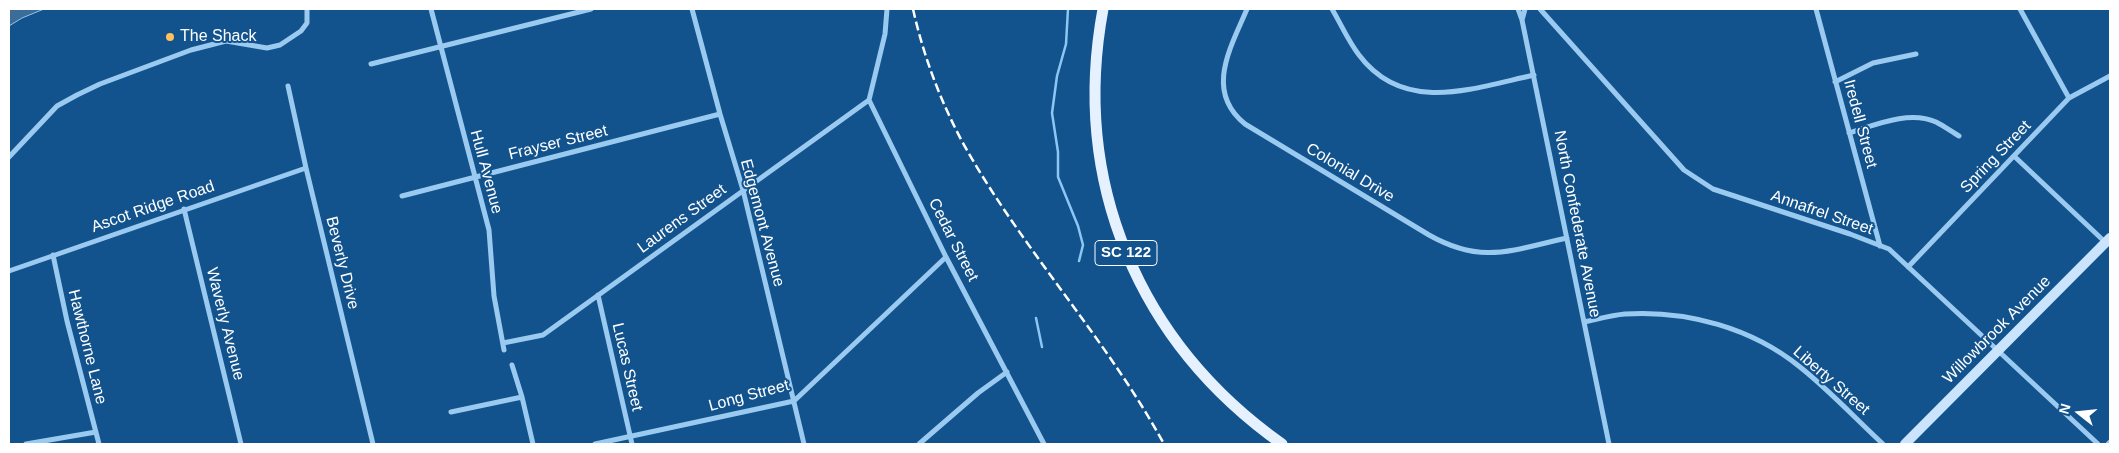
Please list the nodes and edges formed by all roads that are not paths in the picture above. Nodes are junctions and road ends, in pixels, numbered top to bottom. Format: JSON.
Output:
{"nodes":[{"id":1,"x":307,"y":9,"type":"edge"},
{"id":2,"x":431,"y":9,"type":"edge"},
{"id":3,"x":591,"y":9,"type":"edge"},
{"id":4,"x":692,"y":9,"type":"edge"},
{"id":5,"x":887,"y":9,"type":"edge"},
{"id":6,"x":1103,"y":9,"type":"edge"},
{"id":7,"x":1247,"y":9,"type":"edge"},
{"id":8,"x":1332,"y":9,"type":"edge"},
{"id":9,"x":1518,"y":9,"type":"edge"},
{"id":10,"x":1525,"y":9,"type":"edge"},
{"id":11,"x":1540,"y":9,"type":"edge"},
{"id":12,"x":1816,"y":9,"type":"edge"},
{"id":13,"x":2020,"y":9,"type":"edge"},
{"id":14,"x":1522,"y":20,"type":"junction"},
{"id":15,"x":440,"y":46,"type":"junction"},
{"id":16,"x":1916,"y":54,"type":"dead end"},
{"id":17,"x":371,"y":64,"type":"dead end"},
{"id":18,"x":1534,"y":75,"type":"junction"},
{"id":19,"x":2110,"y":76,"type":"edge"},
{"id":20,"x":1835,"y":82,"type":"junction"},
{"id":21,"x":288,"y":86,"type":"dead end"},
{"id":22,"x":2069,"y":98,"type":"junction"},
{"id":23,"x":869,"y":100,"type":"junction"},
{"id":24,"x":720,"y":114,"type":"junction"},
{"id":25,"x":1849,"y":133,"type":"junction"},
{"id":26,"x":1959,"y":136,"type":"dead end"},
{"id":27,"x":2014,"y":156,"type":"junction"},
{"id":28,"x":9,"y":158,"type":"edge"},
{"id":29,"x":306,"y":168,"type":"junction"},
{"id":30,"x":474,"y":178,"type":"junction"},
{"id":31,"x":742,"y":190,"type":"junction"},
{"id":32,"x":402,"y":196,"type":"dead end"},
{"id":33,"x":184,"y":209,"type":"junction"},
{"id":34,"x":1567,"y":238,"type":"junction"},
{"id":35,"x":2108,"y":240,"type":"edge"},
{"id":36,"x":1880,"y":246,"type":"junction"},
{"id":37,"x":53,"y":255,"type":"junction"},
{"id":38,"x":946,"y":257,"type":"junction"},
{"id":39,"x":1908,"y":267,"type":"junction"},
{"id":40,"x":9,"y":271,"type":"edge"},
{"id":41,"x":598,"y":295,"type":"junction"},
{"id":42,"x":1584,"y":322,"type":"junction"},
{"id":43,"x":503,"y":343,"type":"junction"},
{"id":44,"x":504,"y":350,"type":"dead end"},
{"id":45,"x":1997,"y":350,"type":"junction"},
{"id":46,"x":512,"y":365,"type":"dead end"},
{"id":47,"x":1007,"y":372,"type":"junction"},
{"id":48,"x":522,"y":397,"type":"junction"},
{"id":49,"x":794,"y":401,"type":"junction"},
{"id":50,"x":451,"y":412,"type":"dead end"},
{"id":51,"x":96,"y":432,"type":"junction"},
{"id":52,"x":630,"y":437,"type":"junction"},
{"id":53,"x":26,"y":444,"type":"edge"},
{"id":54,"x":99,"y":444,"type":"edge"},
{"id":55,"x":241,"y":444,"type":"edge"},
{"id":56,"x":373,"y":444,"type":"edge"},
{"id":57,"x":533,"y":444,"type":"edge"},
{"id":58,"x":595,"y":444,"type":"edge"},
{"id":59,"x":632,"y":444,"type":"edge"},
{"id":60,"x":804,"y":444,"type":"edge"},
{"id":61,"x":919,"y":444,"type":"edge"},
{"id":62,"x":1044,"y":444,"type":"edge"},
{"id":63,"x":1282,"y":444,"type":"edge"},
{"id":64,"x":1609,"y":444,"type":"edge"},
{"id":65,"x":1883,"y":444,"type":"edge"},
{"id":66,"x":1905,"y":444,"type":"edge"},
{"id":67,"x":2098,"y":444,"type":"edge"}],
"edges":[{"from":1,"to":28,"type":"street"},
{"from":2,"to":15,"type":"street","name":"Hull Avenue"},
{"from":3,"to":15,"type":"street"},
{"from":4,"to":24,"type":"street","name":"Edgemont Avenue"},
{"from":5,"to":23,"type":"street"},
{"from":6,"to":63,"type":"main road","number":"SC 122"},
{"from":7,"to":34,"type":"street","name":"Colonial Drive"},
{"from":8,"to":18,"type":"street"},
{"from":9,"to":14,"type":"street"},
{"from":10,"to":14,"type":"street","name":"North Confederate Avenue"},
{"from":11,"to":36,"type":"street","name":"Annafrel Street"},
{"from":12,"to":20,"type":"street","name":"Iredell Street"},
{"from":13,"to":22,"type":"street"},
{"from":14,"to":18,"type":"street","name":"North Confederate Avenue"},
{"from":15,"to":17,"type":"street"},
{"from":15,"to":30,"type":"street","name":"Hull Avenue"},
{"from":16,"to":20,"type":"street"},
{"from":18,"to":34,"type":"street","name":"North Confederate Avenue"},
{"from":19,"to":22,"type":"street","name":"Spring Street"},
{"from":20,"to":25,"type":"street","name":"Iredell Street"},
{"from":21,"to":29,"type":"street","name":"Beverly Drive"},
{"from":22,"to":27,"type":"street","name":"Spring Street"},
{"from":23,"to":31,"type":"street","name":"Laurens Street"},
{"from":23,"to":38,"type":"street","name":"Cedar Street"},
{"from":24,"to":30,"type":"street","name":"Frayser Street"},
{"from":24,"to":31,"type":"street","name":"Edgemont Avenue"},
{"from":25,"to":26,"type":"street"},
{"from":25,"to":36,"type":"street","name":"Iredell Street"},
{"from":27,"to":35,"type":"street"},
{"from":27,"to":39,"type":"street","name":"Spring Street"},
{"from":29,"to":33,"type":"street","name":"Ascot Ridge Road"},
{"from":29,"to":56,"type":"street","name":"Beverly Drive"},
{"from":30,"to":32,"type":"street","name":"Frayser Street"},
{"from":30,"to":43,"type":"street","name":"Hull Avenue"},
{"from":31,"to":41,"type":"street","name":"Laurens Street"},
{"from":31,"to":49,"type":"street","name":"Edgemont Avenue"},
{"from":33,"to":37,"type":"street","name":"Ascot Ridge Road"},
{"from":33,"to":55,"type":"street","name":"Waverly Avenue"},
{"from":34,"to":42,"type":"street","name":"North Confederate Avenue"},
{"from":35,"to":45,"type":"street","name":"Willowbrook Avenue"},
{"from":36,"to":39,"type":"street","name":"Annafrel Street"},
{"from":37,"to":40,"type":"street","name":"Ascot Ridge Road"},
{"from":37,"to":51,"type":"street","name":"Hawthorne Lane"},
{"from":38,"to":47,"type":"street","name":"Cedar Street"},
{"from":38,"to":49,"type":"street","name":"Long Street"},
{"from":39,"to":45,"type":"street","name":"Annafrel Street"},
{"from":41,"to":43,"type":"street","name":"Laurens Street"},
{"from":41,"to":52,"type":"street","name":"Lucas Street"},
{"from":42,"to":64,"type":"street","name":"North Confederate Avenue"},
{"from":42,"to":65,"type":"street","name":"Liberty Street"},
{"from":43,"to":44,"type":"street","name":"Hull Avenue"},
{"from":45,"to":66,"type":"street","name":"Willowbrook Avenue"},
{"from":45,"to":67,"type":"street","name":"Annafrel Street"},
{"from":46,"to":48,"type":"street"},
{"from":47,"to":61,"type":"street"},
{"from":47,"to":62,"type":"street","name":"Cedar Street"},
{"from":48,"to":50,"type":"street"},
{"from":48,"to":57,"type":"street"},
{"from":49,"to":52,"type":"street","name":"Long Street"},
{"from":49,"to":60,"type":"street","name":"Edgemont Avenue"},
{"from":51,"to":53,"type":"street"},
{"from":51,"to":54,"type":"street","name":"Hawthorne Lane"},
{"from":52,"to":58,"type":"street","name":"Long Street"},
{"from":52,"to":59,"type":"street","name":"Lucas Street"}]}
